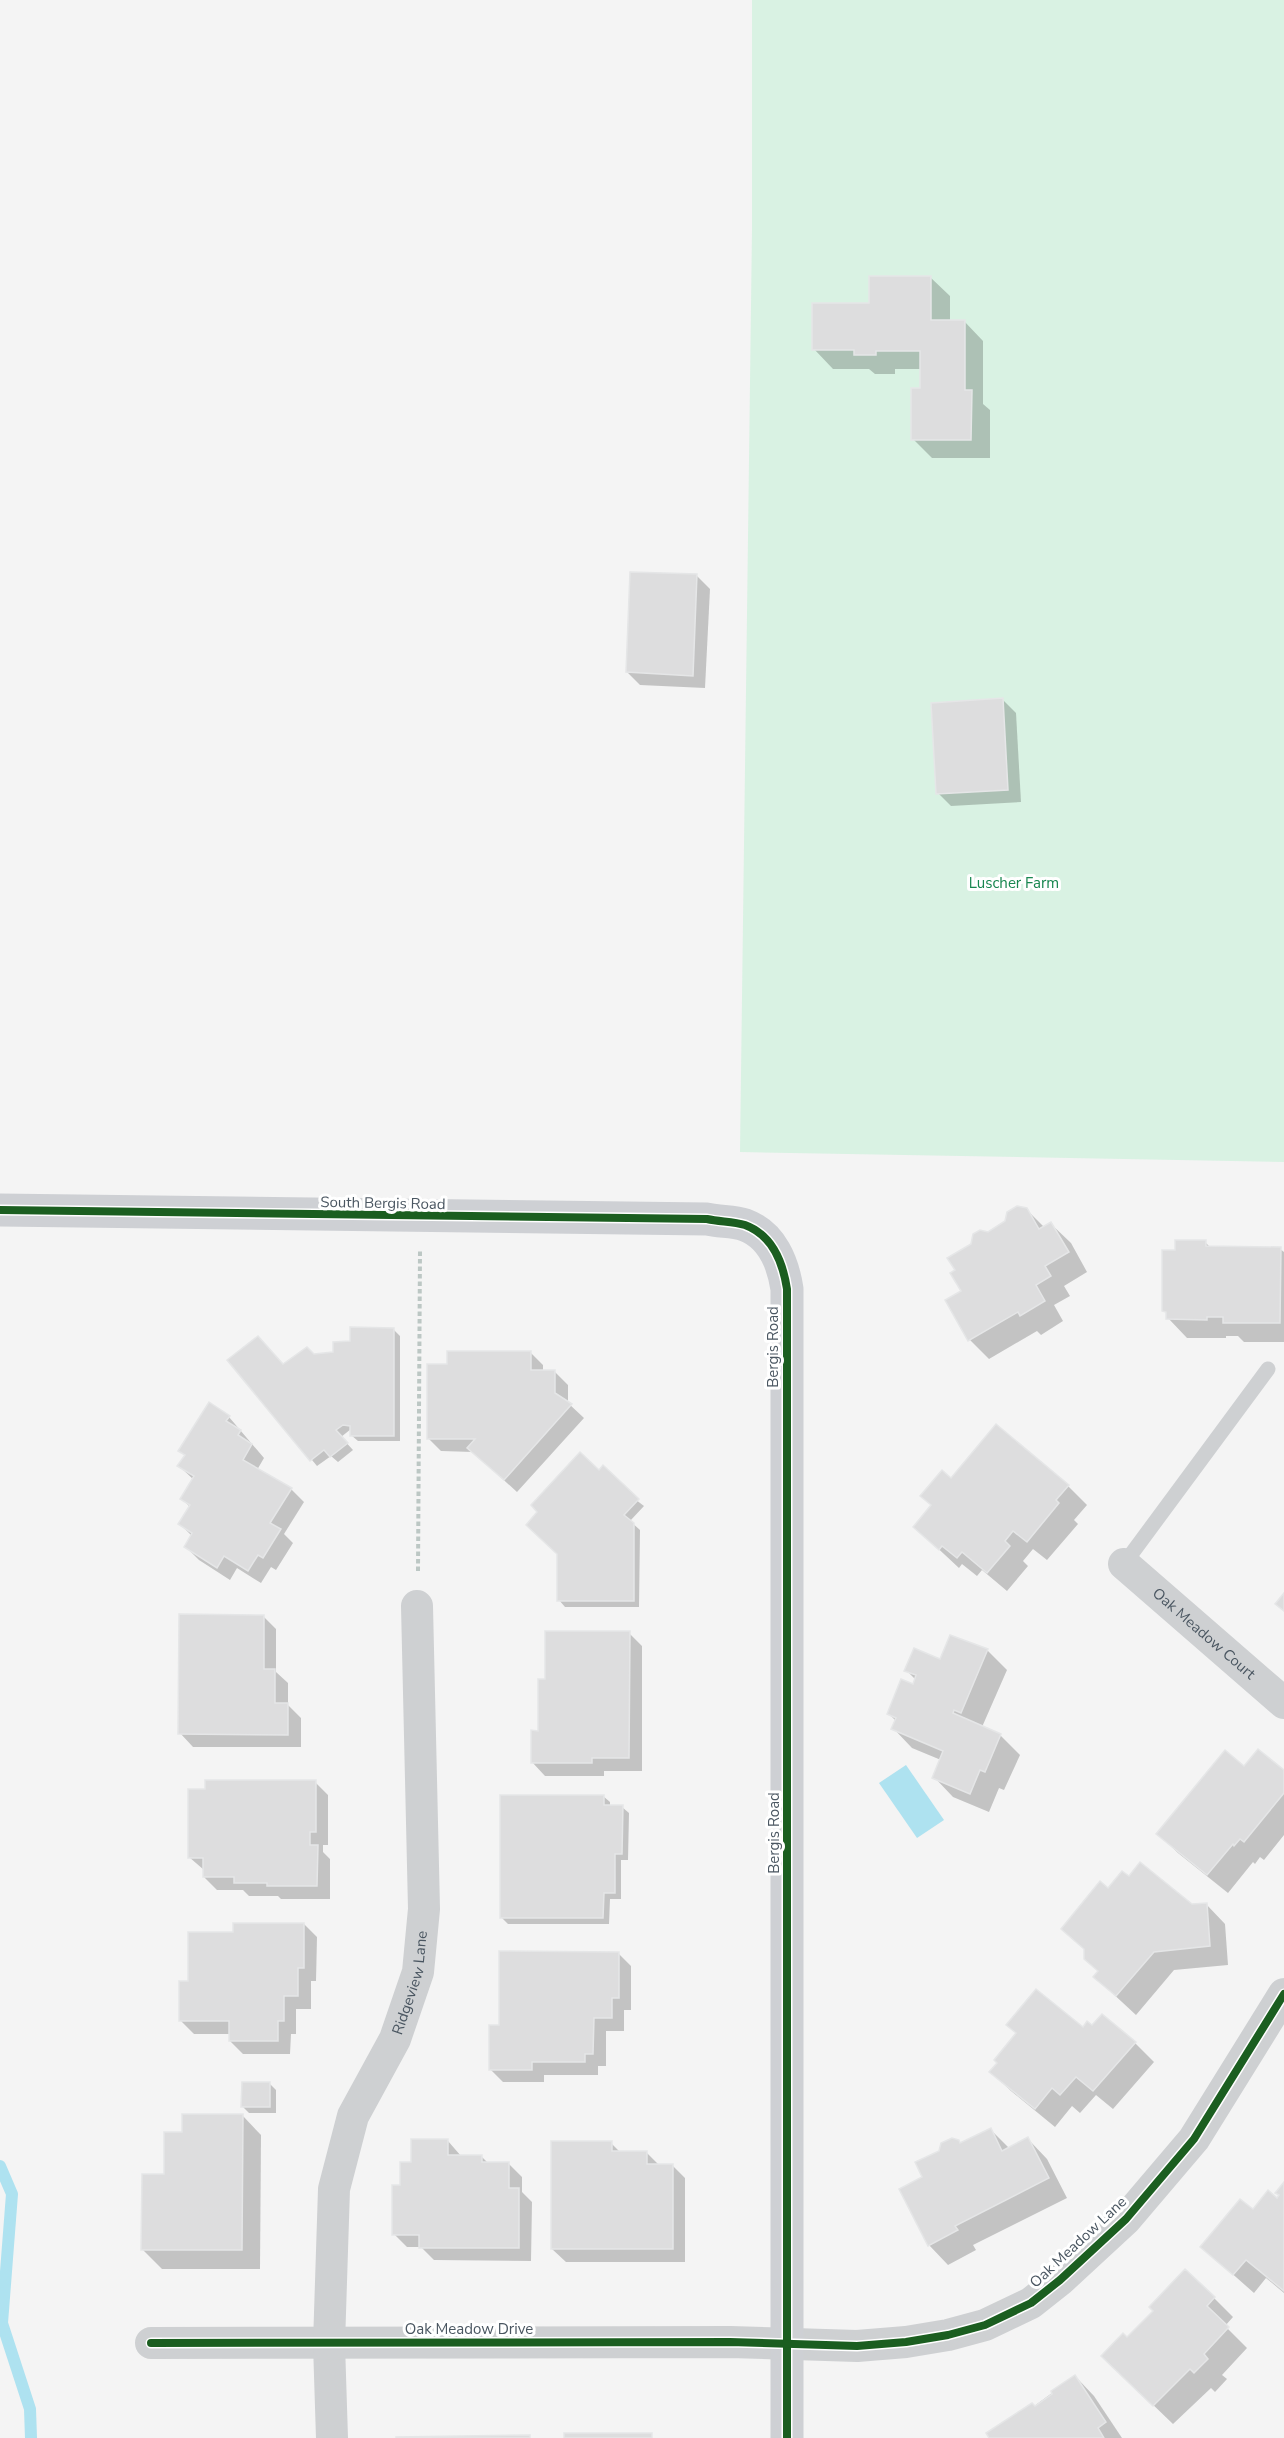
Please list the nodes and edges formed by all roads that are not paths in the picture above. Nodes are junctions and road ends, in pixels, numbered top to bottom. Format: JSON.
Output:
{"nodes":[{"id":1,"x":0,"y":1210,"type":"edge"},
{"id":2,"x":762,"y":1234,"type":"joint"},
{"id":3,"x":1268,"y":1369,"type":"dead end"},
{"id":4,"x":1124,"y":1564,"type":"joint"},
{"id":5,"x":417,"y":1606,"type":"road end"},
{"id":6,"x":1284,"y":1703,"type":"edge"},
{"id":7,"x":1284,"y":1994,"type":"edge"},
{"id":8,"x":151,"y":2343,"type":"dead end"},
{"id":9,"x":787,"y":2343,"type":"junction"},
{"id":10,"x":328,"y":2344,"type":"junction"},
{"id":11,"x":332,"y":2438,"type":"edge"},
{"id":12,"x":787,"y":2438,"type":"edge"}],
"edges":[{"from":1,"to":2,"type":"street","name":"South Bergis Road"},
{"from":2,"to":9,"type":"street","name":"Bergis Road"},
{"from":3,"to":4,"type":"lane"},
{"from":4,"to":6,"type":"street","name":"Oak Meadow Court"},
{"from":5,"to":10,"type":"street","name":"Ridgeview Lane"},
{"from":7,"to":9,"type":"street","name":"Oak Meadow Lane"},
{"from":8,"to":10,"type":"street","name":"Oak Meadow Drive"},
{"from":9,"to":10,"type":"street","name":"Oak Meadow Drive"},
{"from":9,"to":12,"type":"street","name":"Bergis Road"},
{"from":10,"to":11,"type":"street","name":"Ridgeview Lane"}]}
